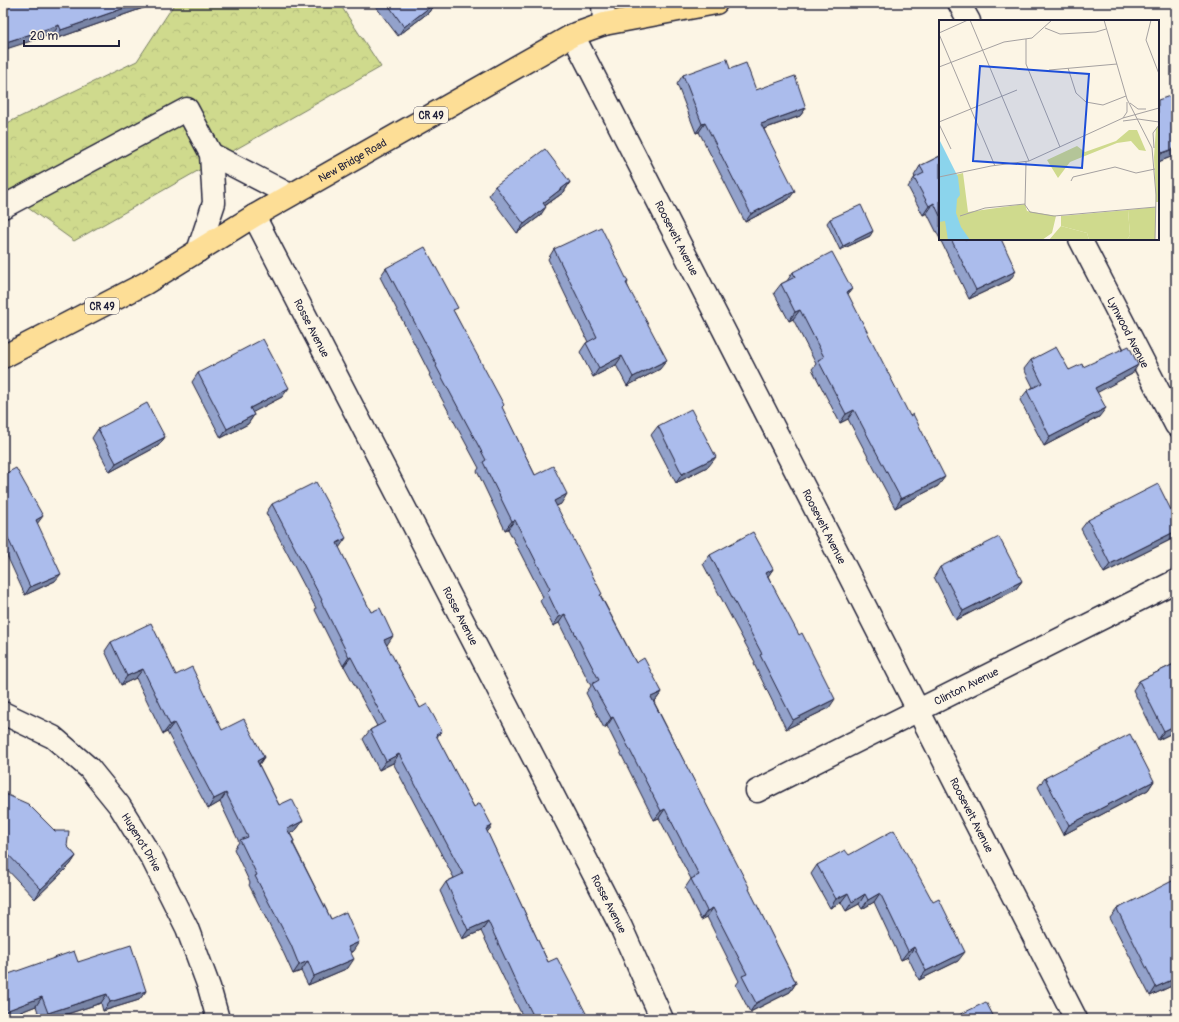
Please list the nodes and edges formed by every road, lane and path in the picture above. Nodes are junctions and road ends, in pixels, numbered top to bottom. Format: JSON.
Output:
{"nodes":[{"id":1,"x":716,"y":3,"type":"edge"},
{"id":2,"x":959,"y":3,"type":"edge"},
{"id":3,"x":603,"y":13,"type":"edge"},
{"id":4,"x":968,"y":20,"type":"edge"},
{"id":5,"x":573,"y":35,"type":"junction"},
{"id":6,"x":211,"y":154,"type":"junction"},
{"id":7,"x":290,"y":196,"type":"junction"},
{"id":8,"x":3,"y":207,"type":"edge"},
{"id":9,"x":254,"y":216,"type":"junction"},
{"id":10,"x":1081,"y":240,"type":"edge"},
{"id":11,"x":198,"y":251,"type":"junction"},
{"id":12,"x":3,"y":357,"type":"edge"},
{"id":13,"x":1176,"y":425,"type":"edge"},
{"id":14,"x":1176,"y":581,"type":"edge"},
{"id":15,"x":918,"y":710,"type":"junction"},
{"id":16,"x":3,"y":714,"type":"edge"},
{"id":17,"x":757,"y":791,"type":"dead end"},
{"id":18,"x":218,"y":1019,"type":"edge"},
{"id":19,"x":662,"y":1019,"type":"edge"},
{"id":20,"x":1076,"y":1019,"type":"edge"}],
"edges":[{"from":1,"to":3,"type":"main road","name":"New Bridge Road","number":"CR 49"},
{"from":2,"to":4,"type":"street"},
{"from":3,"to":5,"type":"main road","name":"New Bridge Road","number":"CR 49"},
{"from":5,"to":7,"type":"main road","name":"New Bridge Road","number":"CR 49"},
{"from":5,"to":15,"type":"street","name":"Roosevelt Avenue"},
{"from":6,"to":7,"type":"street"},
{"from":6,"to":8,"type":"street"},
{"from":6,"to":11,"type":"street"},
{"from":7,"to":9,"type":"main road","name":"New Bridge Road","number":"CR 49"},
{"from":9,"to":11,"type":"main road","name":"New Bridge Road","number":"CR 49"},
{"from":9,"to":19,"type":"street","name":"Rosse Avenue"},
{"from":10,"to":13,"type":"street","name":"Lynwood Avenue"},
{"from":11,"to":12,"type":"main road","name":"New Bridge Road","number":"CR 49"},
{"from":14,"to":15,"type":"street","name":"Clinton Avenue"},
{"from":15,"to":17,"type":"street","name":"Clinton Avenue"},
{"from":15,"to":20,"type":"street","name":"Roosevelt Avenue"},
{"from":16,"to":18,"type":"street","name":"Hugenot Drive"}]}
